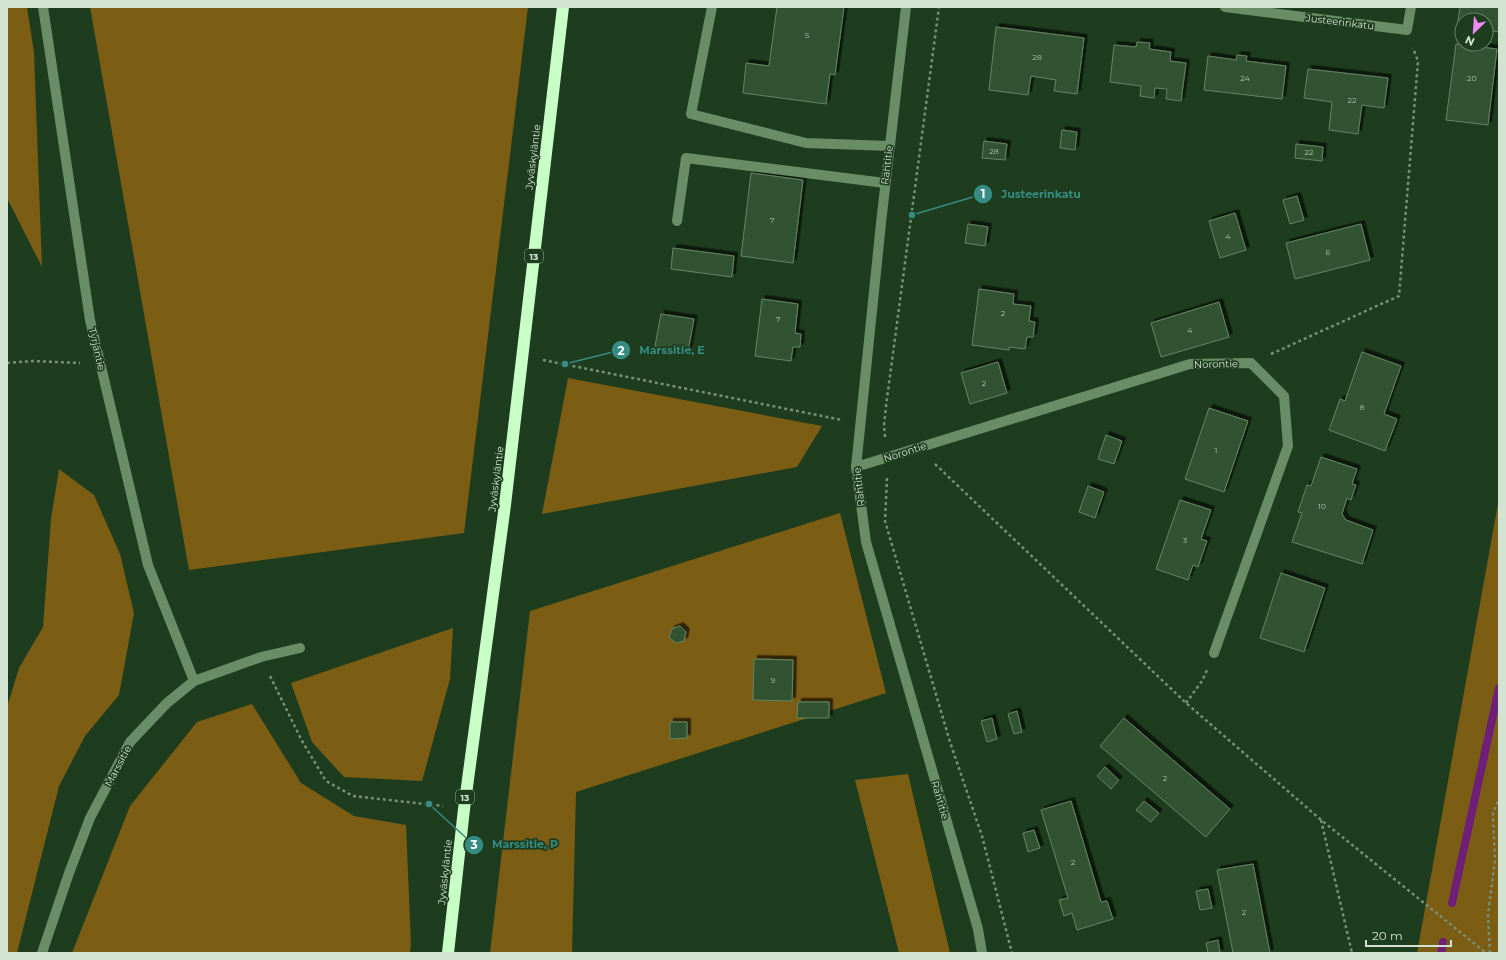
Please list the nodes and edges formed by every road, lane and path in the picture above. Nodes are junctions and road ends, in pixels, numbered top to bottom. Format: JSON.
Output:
{"nodes":[{"id":1,"x":43,"y":7,"type":"edge"},
{"id":2,"x":563,"y":7,"type":"edge"},
{"id":3,"x":712,"y":7,"type":"edge"},
{"id":4,"x":906,"y":7,"type":"edge"},
{"id":5,"x":939,"y":7,"type":"edge"},
{"id":6,"x":1225,"y":7,"type":"edge"},
{"id":7,"x":1411,"y":7,"type":"edge"},
{"id":8,"x":1407,"y":30,"type":"junction"},
{"id":9,"x":890,"y":146,"type":"junction"},
{"id":10,"x":885,"y":183,"type":"junction"},
{"id":11,"x":676,"y":221,"type":"dead end"},
{"id":12,"x":522,"y":356,"type":"junction"},
{"id":13,"x":7,"y":362,"type":"edge"},
{"id":14,"x":1251,"y":363,"type":"junction"},
{"id":15,"x":100,"y":364,"type":"junction"},
{"id":16,"x":860,"y":424,"type":"junction"},
{"id":17,"x":884,"y":425,"type":"junction"},
{"id":18,"x":886,"y":459,"type":"junction"},
{"id":19,"x":856,"y":467,"type":"junction"},
{"id":20,"x":942,"y":470,"type":"dead end"},
{"id":21,"x":300,"y":648,"type":"dead end"},
{"id":22,"x":1214,"y":653,"type":"joint"},
{"id":23,"x":261,"y":657,"type":"junction"},
{"id":24,"x":194,"y":682,"type":"junction"},
{"id":25,"x":1186,"y":703,"type":"junction"},
{"id":26,"x":1499,"y":799,"type":"edge"},
{"id":27,"x":464,"y":809,"type":"junction"},
{"id":28,"x":1320,"y":820,"type":"junction"},
{"id":29,"x":42,"y":953,"type":"edge"},
{"id":30,"x":448,"y":953,"type":"edge"},
{"id":31,"x":982,"y":953,"type":"edge"},
{"id":32,"x":1012,"y":953,"type":"edge"},
{"id":33,"x":1352,"y":953,"type":"edge"},
{"id":34,"x":1486,"y":953,"type":"edge"},
{"id":35,"x":1490,"y":953,"type":"edge"}],
"edges":[{"from":1,"to":15,"type":"street","name":"Tyrjäntie"},
{"from":2,"to":12,"type":"highway","name":"Jyväskyläntie","number":"13"},
{"from":3,"to":9,"type":"street"},
{"from":4,"to":9,"type":"street","name":"Rahtitie"},
{"from":5,"to":17,"type":"path"},
{"from":6,"to":8,"type":"street","name":"Justeerinkatu"},
{"from":7,"to":8,"type":"street"},
{"from":8,"to":14,"type":"path"},
{"from":9,"to":10,"type":"street","name":"Rahtitie"},
{"from":10,"to":11,"type":"street"},
{"from":10,"to":16,"type":"street","name":"Rahtitie"},
{"from":12,"to":16,"type":"path"},
{"from":12,"to":27,"type":"highway","name":"Jyväskyläntie","number":"13"},
{"from":13,"to":15,"type":"path"},
{"from":14,"to":18,"type":"street","name":"Norontie"},
{"from":14,"to":22,"type":"street","name":"Norontie"},
{"from":15,"to":24,"type":"street","name":"Tyrjäntie"},
{"from":16,"to":17,"type":"path"},
{"from":16,"to":19,"type":"street","name":"Rahtitie"},
{"from":17,"to":18,"type":"path"},
{"from":18,"to":19,"type":"street","name":"Norontie"},
{"from":18,"to":32,"type":"path"},
{"from":19,"to":31,"type":"street","name":"Rahtitie"},
{"from":20,"to":25,"type":"path"},
{"from":21,"to":23,"type":"street","name":"Marssitie"},
{"from":22,"to":25,"type":"path"},
{"from":23,"to":24,"type":"street","name":"Marssitie"},
{"from":23,"to":27,"type":"path"},
{"from":24,"to":29,"type":"street","name":"Marssitie"},
{"from":25,"to":28,"type":"path"},
{"from":26,"to":35,"type":"path"},
{"from":27,"to":30,"type":"highway","name":"Jyväskyläntie","number":"13"},
{"from":28,"to":33,"type":"path"},
{"from":28,"to":34,"type":"path"}]}
